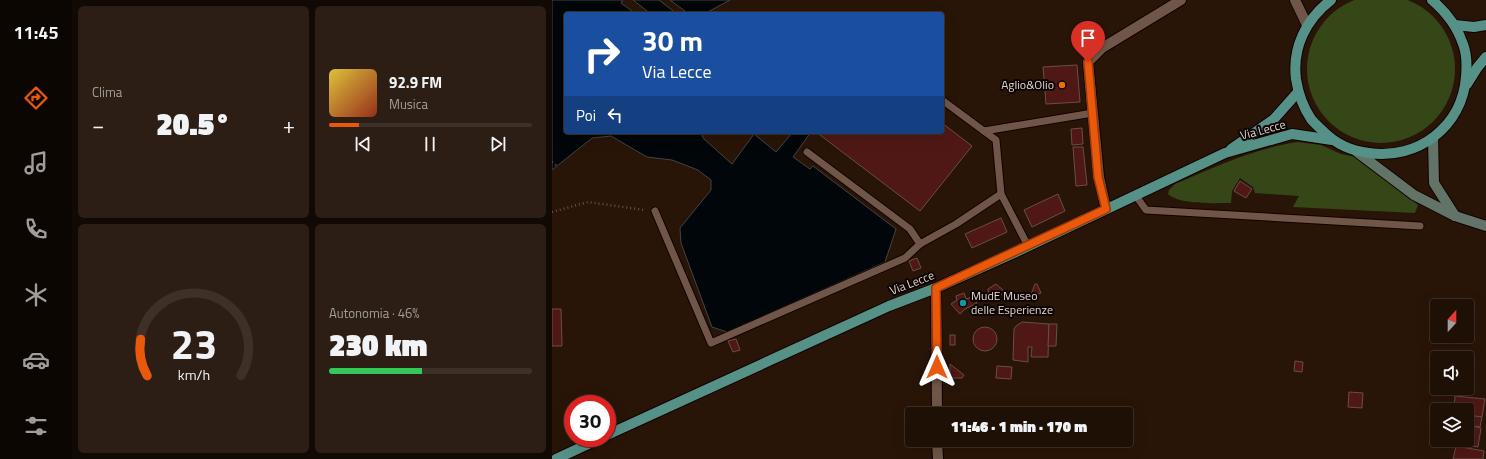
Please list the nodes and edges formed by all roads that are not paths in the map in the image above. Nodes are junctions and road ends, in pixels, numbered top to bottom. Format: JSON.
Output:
{"nodes":[{"id":1,"x":1181,"y":0,"type":"edge"},
{"id":2,"x":1295,"y":0,"type":"edge"},
{"id":3,"x":1331,"y":0,"type":"edge"},
{"id":4,"x":1432,"y":0,"type":"edge"},
{"id":5,"x":1307,"y":25,"type":"junction"},
{"id":6,"x":1455,"y":25,"type":"junction"},
{"id":7,"x":1486,"y":25,"type":"edge"},
{"id":8,"x":1486,"y":57,"type":"edge"},
{"id":9,"x":1466,"y":88,"type":"junction"},
{"id":10,"x":1298,"y":92,"type":"junction"},
{"id":11,"x":944,"y":101,"type":"edge"},
{"id":12,"x":1093,"y":113,"type":"junction"},
{"id":13,"x":984,"y":131,"type":"junction"},
{"id":14,"x":1433,"y":138,"type":"junction"},
{"id":15,"x":1332,"y":140,"type":"junction"},
{"id":16,"x":807,"y":152,"type":"dead end"},
{"id":17,"x":1357,"y":152,"type":"junction"},
{"id":18,"x":1225,"y":154,"type":"junction"},
{"id":19,"x":1001,"y":194,"type":"junction"},
{"id":20,"x":1136,"y":196,"type":"junction"},
{"id":21,"x":1106,"y":209,"type":"junction"},
{"id":22,"x":655,"y":211,"type":"road end"},
{"id":23,"x":1455,"y":216,"type":"junction"},
{"id":24,"x":1420,"y":226,"type":"dead end"},
{"id":25,"x":1486,"y":226,"type":"edge"},
{"id":26,"x":920,"y":244,"type":"junction"},
{"id":27,"x":1028,"y":246,"type":"junction"},
{"id":28,"x":936,"y":288,"type":"junction"},
{"id":29,"x":937,"y":407,"type":"edge"},
{"id":30,"x":616,"y":431,"type":"edge"},
{"id":31,"x":582,"y":447,"type":"edge"},
{"id":32,"x":937,"y":447,"type":"edge"},
{"id":33,"x":556,"y":459,"type":"edge"},
{"id":34,"x":938,"y":459,"type":"edge"}],
"edges":[{"from":1,"to":12,"type":"street"},
{"from":2,"to":5,"type":"street"},
{"from":3,"to":5,"type":"main road"},
{"from":4,"to":6,"type":"main road"},
{"from":5,"to":10,"type":"main road"},
{"from":6,"to":7,"type":"main road"},
{"from":6,"to":9,"type":"main road"},
{"from":8,"to":9,"type":"main road"},
{"from":9,"to":14,"type":"main road"},
{"from":10,"to":15,"type":"main road"},
{"from":10,"to":18,"type":"main road","name":"Via Lecce"},
{"from":11,"to":13,"type":"lane"},
{"from":12,"to":13,"type":"lane"},
{"from":12,"to":21,"type":"street"},
{"from":13,"to":19,"type":"lane"},
{"from":14,"to":17,"type":"main road"},
{"from":14,"to":23,"type":"main road"},
{"from":15,"to":17,"type":"main road"},
{"from":15,"to":18,"type":"main road","name":"Via Lecce"},
{"from":16,"to":26,"type":"lane"},
{"from":17,"to":23,"type":"main road"},
{"from":18,"to":20,"type":"main road","name":"Via Lecce"},
{"from":19,"to":26,"type":"lane"},
{"from":19,"to":27,"type":"lane"},
{"from":20,"to":21,"type":"main road","name":"Via Lecce"},
{"from":20,"to":24,"type":"lane"},
{"from":21,"to":27,"type":"main road","name":"Via Lecce"},
{"from":22,"to":26,"type":"lane"},
{"from":23,"to":25,"type":"main road"},
{"from":27,"to":28,"type":"main road","name":"Via Lecce"},
{"from":28,"to":29,"type":"street"},
{"from":28,"to":30,"type":"main road","name":"Via Lecce"},
{"from":31,"to":33,"type":"main road"},
{"from":32,"to":34,"type":"street"}]}
